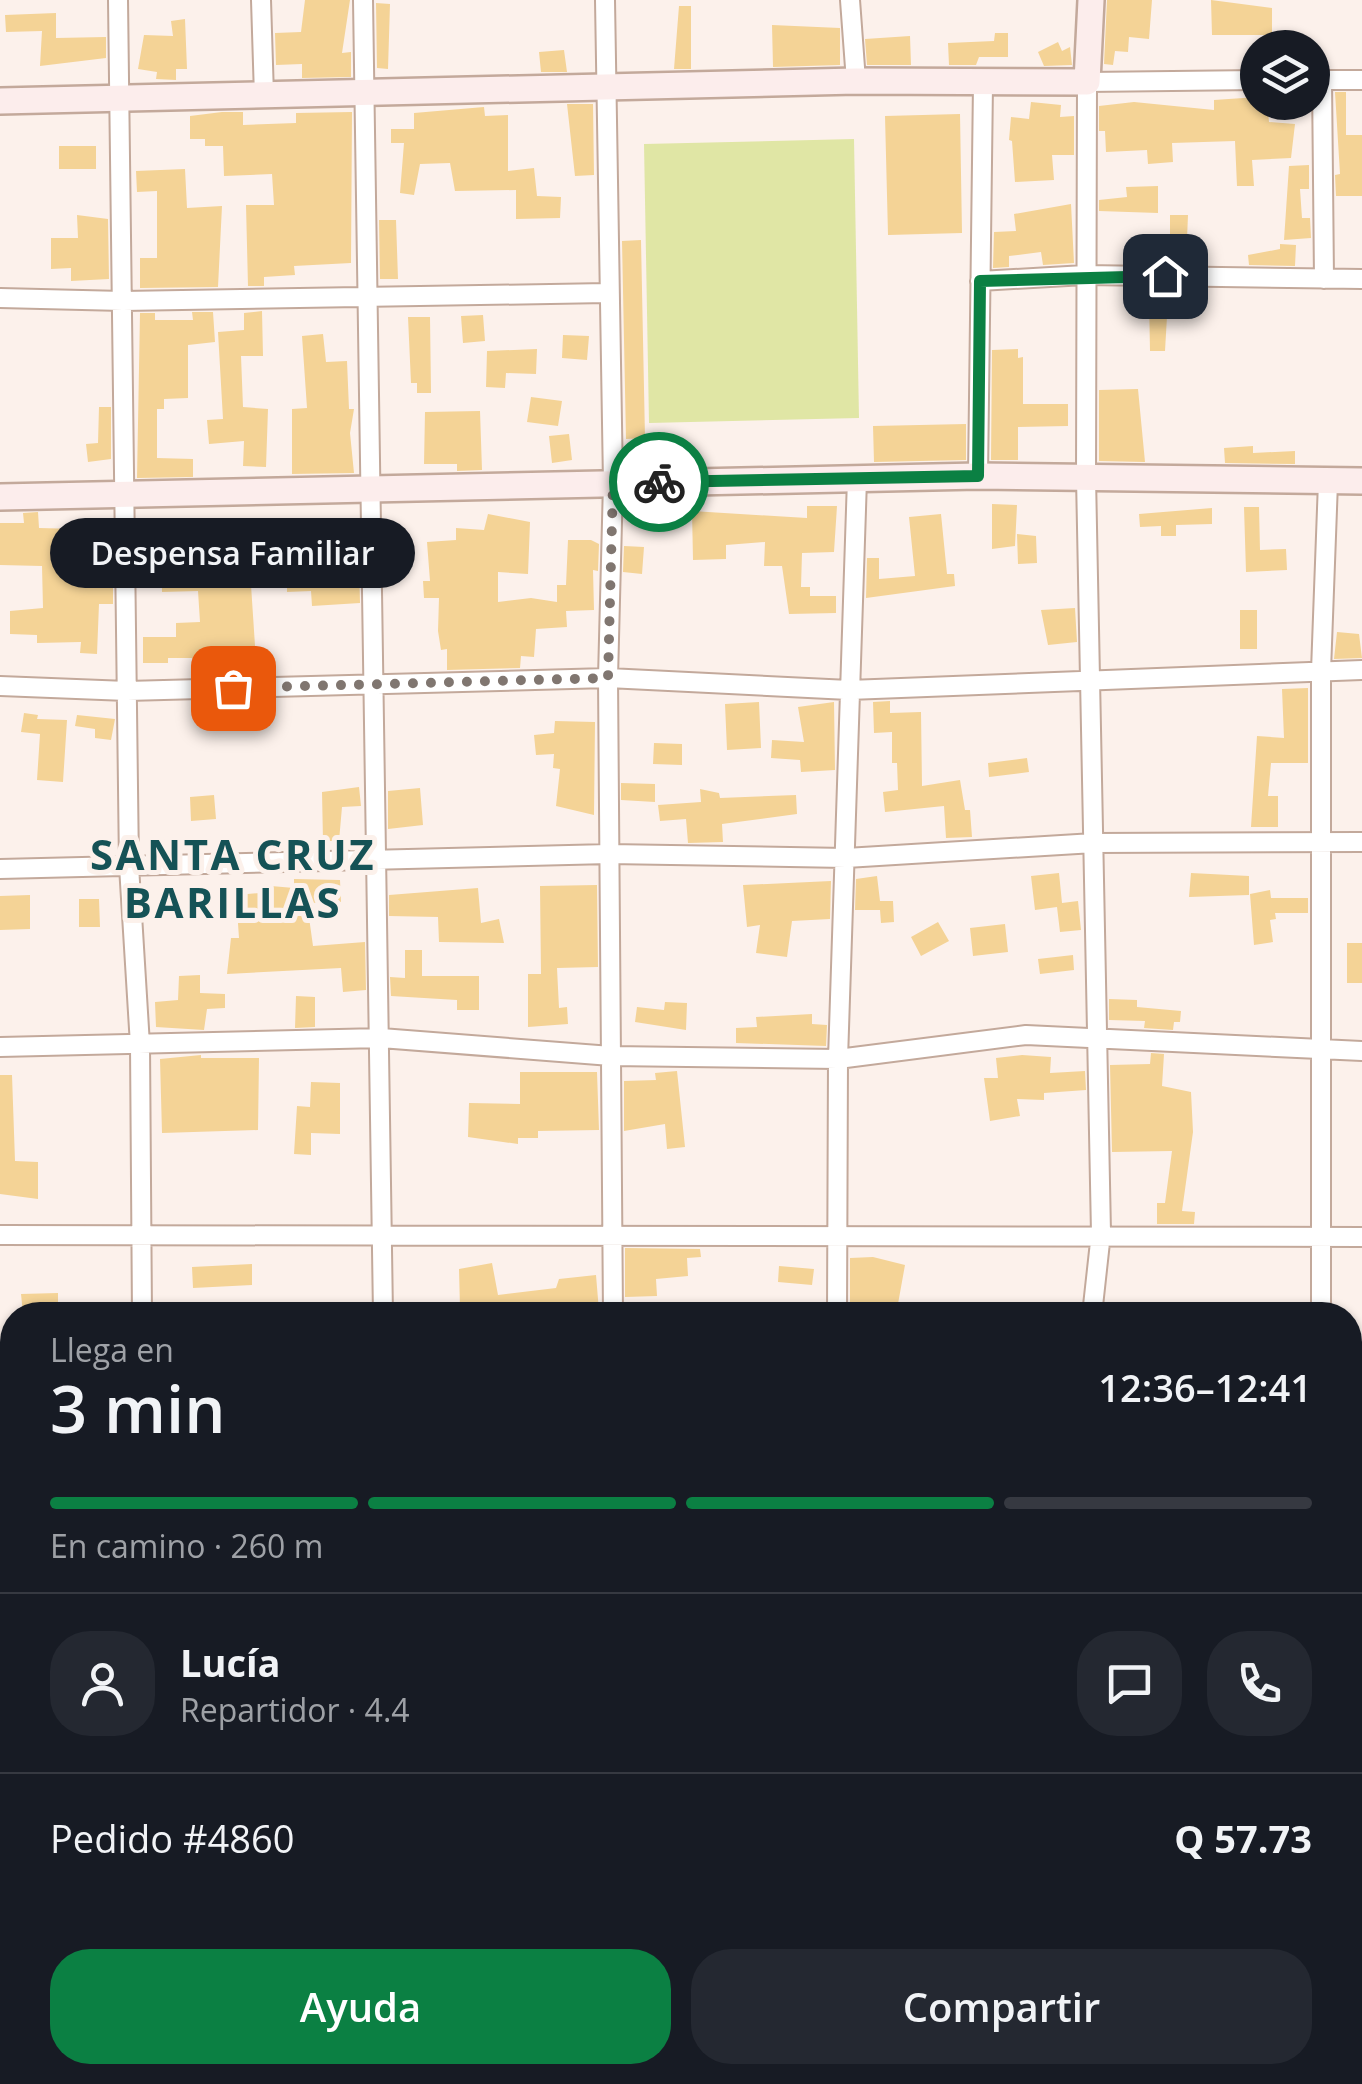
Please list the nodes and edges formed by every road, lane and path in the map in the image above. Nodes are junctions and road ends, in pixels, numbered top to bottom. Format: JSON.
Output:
{"nodes":[{"id":1,"x":118,"y":0,"type":"edge"},
{"id":2,"x":261,"y":0,"type":"edge"},
{"id":3,"x":363,"y":0,"type":"edge"},
{"id":4,"x":605,"y":0,"type":"edge"},
{"id":5,"x":850,"y":0,"type":"edge"},
{"id":6,"x":1092,"y":0,"type":"edge"},
{"id":7,"x":1240,"y":80,"type":"edge"},
{"id":8,"x":1330,"y":80,"type":"edge"},
{"id":9,"x":1362,"y":80,"type":"edge"},
{"id":10,"x":856,"y":81,"type":"junction"},
{"id":11,"x":1087,"y":82,"type":"junction"},
{"id":12,"x":982,"y":84,"type":"junction"},
{"id":13,"x":606,"y":88,"type":"junction"},
{"id":14,"x":365,"y":95,"type":"junction"},
{"id":15,"x":264,"y":96,"type":"junction"},
{"id":16,"x":122,"y":99,"type":"junction"},
{"id":17,"x":0,"y":101,"type":"edge"},
{"id":18,"x":1318,"y":120,"type":"edge"},
{"id":19,"x":1085,"y":275,"type":"junction"},
{"id":20,"x":1362,"y":279,"type":"edge"},
{"id":21,"x":1324,"y":280,"type":"junction"},
{"id":22,"x":980,"y":281,"type":"junction"},
{"id":23,"x":606,"y":293,"type":"junction"},
{"id":24,"x":0,"y":298,"type":"edge"},
{"id":25,"x":368,"y":298,"type":"junction"},
{"id":26,"x":123,"y":301,"type":"junction"},
{"id":27,"x":978,"y":476,"type":"junction"},
{"id":28,"x":1086,"y":477,"type":"junction"},
{"id":29,"x":856,"y":479,"type":"junction"},
{"id":30,"x":1362,"y":481,"type":"edge"},
{"id":31,"x":1328,"y":482,"type":"junction"},
{"id":32,"x":613,"y":483,"type":"junction"},
{"id":33,"x":372,"y":488,"type":"junction"},
{"id":34,"x":127,"y":496,"type":"junction"},
{"id":35,"x":0,"y":497,"type":"edge"},
{"id":36,"x":1362,"y":670,"type":"edge"},
{"id":37,"x":1321,"y":671,"type":"junction"},
{"id":38,"x":608,"y":678,"type":"junction"},
{"id":39,"x":1092,"y":679,"type":"junction"},
{"id":40,"x":373,"y":684,"type":"junction"},
{"id":41,"x":0,"y":686,"type":"edge"},
{"id":42,"x":849,"y":690,"type":"junction"},
{"id":43,"x":127,"y":691,"type":"junction"},
{"id":44,"x":1324,"y":842,"type":"junction"},
{"id":45,"x":1362,"y":842,"type":"edge"},
{"id":46,"x":1094,"y":843,"type":"junction"},
{"id":47,"x":609,"y":854,"type":"junction"},
{"id":48,"x":846,"y":858,"type":"junction"},
{"id":49,"x":376,"y":860,"type":"junction"},
{"id":50,"x":129,"y":866,"type":"junction"},
{"id":51,"x":0,"y":869,"type":"edge"},
{"id":52,"x":381,"y":1038,"type":"junction"},
{"id":53,"x":1101,"y":1038,"type":"junction"},
{"id":54,"x":140,"y":1045,"type":"junction"},
{"id":55,"x":0,"y":1047,"type":"edge"},
{"id":56,"x":1323,"y":1050,"type":"junction"},
{"id":57,"x":1362,"y":1051,"type":"edge"},
{"id":58,"x":611,"y":1056,"type":"junction"},
{"id":59,"x":838,"y":1059,"type":"junction"},
{"id":60,"x":142,"y":1232,"type":"junction"},
{"id":61,"x":612,"y":1234,"type":"junction"},
{"id":62,"x":839,"y":1234,"type":"junction"},
{"id":63,"x":1102,"y":1234,"type":"junction"},
{"id":64,"x":0,"y":1235,"type":"edge"},
{"id":65,"x":1320,"y":1236,"type":"junction"},
{"id":66,"x":382,"y":1238,"type":"junction"},
{"id":67,"x":1362,"y":1238,"type":"edge"},
{"id":68,"x":142,"y":1302,"type":"edge"},
{"id":69,"x":383,"y":1302,"type":"edge"},
{"id":70,"x":613,"y":1302,"type":"edge"},
{"id":71,"x":837,"y":1302,"type":"edge"},
{"id":72,"x":1094,"y":1302,"type":"edge"},
{"id":73,"x":1321,"y":1302,"type":"edge"}],
"edges":[{"from":1,"to":16,"type":"street"},
{"from":2,"to":15,"type":"street"},
{"from":3,"to":14,"type":"street"},
{"from":4,"to":13,"type":"street"},
{"from":5,"to":10,"type":"street"},
{"from":6,"to":11,"type":"street"},
{"from":7,"to":11,"type":"street"},
{"from":8,"to":9,"type":"street"},
{"from":10,"to":12,"type":"street"},
{"from":10,"to":13,"type":"street"},
{"from":11,"to":12,"type":"street"},
{"from":11,"to":19,"type":"street"},
{"from":12,"to":22,"type":"street"},
{"from":13,"to":14,"type":"street"},
{"from":13,"to":23,"type":"street"},
{"from":14,"to":15,"type":"street"},
{"from":14,"to":25,"type":"street"},
{"from":15,"to":16,"type":"street"},
{"from":16,"to":17,"type":"street"},
{"from":16,"to":26,"type":"street"},
{"from":18,"to":21,"type":"street"},
{"from":19,"to":21,"type":"street"},
{"from":19,"to":22,"type":"street"},
{"from":19,"to":28,"type":"street"},
{"from":20,"to":21,"type":"street"},
{"from":22,"to":27,"type":"street"},
{"from":23,"to":25,"type":"street"},
{"from":23,"to":32,"type":"street"},
{"from":24,"to":26,"type":"street"},
{"from":25,"to":26,"type":"street"},
{"from":25,"to":33,"type":"street"},
{"from":26,"to":34,"type":"street"},
{"from":27,"to":28,"type":"street"},
{"from":27,"to":29,"type":"street"},
{"from":28,"to":31,"type":"street"},
{"from":28,"to":39,"type":"street"},
{"from":29,"to":32,"type":"street"},
{"from":29,"to":42,"type":"street"},
{"from":30,"to":31,"type":"street"},
{"from":31,"to":37,"type":"street"},
{"from":32,"to":33,"type":"street"},
{"from":32,"to":38,"type":"street"},
{"from":33,"to":34,"type":"street"},
{"from":33,"to":40,"type":"street"},
{"from":34,"to":35,"type":"street"},
{"from":34,"to":43,"type":"street"},
{"from":36,"to":37,"type":"street"},
{"from":37,"to":39,"type":"street"},
{"from":37,"to":44,"type":"street"},
{"from":38,"to":40,"type":"street"},
{"from":38,"to":42,"type":"street"},
{"from":38,"to":47,"type":"street"},
{"from":39,"to":42,"type":"street"},
{"from":39,"to":46,"type":"street"},
{"from":40,"to":43,"type":"street"},
{"from":40,"to":49,"type":"street"},
{"from":41,"to":43,"type":"street"},
{"from":42,"to":48,"type":"street"},
{"from":43,"to":50,"type":"street"},
{"from":44,"to":45,"type":"street"},
{"from":44,"to":46,"type":"street"},
{"from":44,"to":56,"type":"street"},
{"from":46,"to":48,"type":"street"},
{"from":46,"to":53,"type":"street"},
{"from":47,"to":48,"type":"street"},
{"from":47,"to":49,"type":"street"},
{"from":47,"to":58,"type":"street"},
{"from":48,"to":59,"type":"street"},
{"from":49,"to":50,"type":"street"},
{"from":49,"to":52,"type":"street"},
{"from":50,"to":51,"type":"street"},
{"from":50,"to":54,"type":"street"},
{"from":52,"to":54,"type":"street"},
{"from":52,"to":58,"type":"street"},
{"from":52,"to":66,"type":"street"},
{"from":53,"to":56,"type":"street"},
{"from":53,"to":59,"type":"street"},
{"from":53,"to":63,"type":"street"},
{"from":54,"to":55,"type":"street"},
{"from":54,"to":60,"type":"street"},
{"from":56,"to":57,"type":"street"},
{"from":56,"to":65,"type":"street"},
{"from":58,"to":59,"type":"street"},
{"from":58,"to":61,"type":"street"},
{"from":59,"to":62,"type":"street"},
{"from":60,"to":64,"type":"street"},
{"from":60,"to":66,"type":"street"},
{"from":60,"to":68,"type":"street"},
{"from":61,"to":62,"type":"street"},
{"from":61,"to":66,"type":"street"},
{"from":61,"to":70,"type":"street"},
{"from":62,"to":63,"type":"street"},
{"from":62,"to":71,"type":"street"},
{"from":63,"to":65,"type":"street"},
{"from":63,"to":72,"type":"street"},
{"from":65,"to":67,"type":"street"},
{"from":65,"to":73,"type":"street"},
{"from":66,"to":69,"type":"street"}]}
